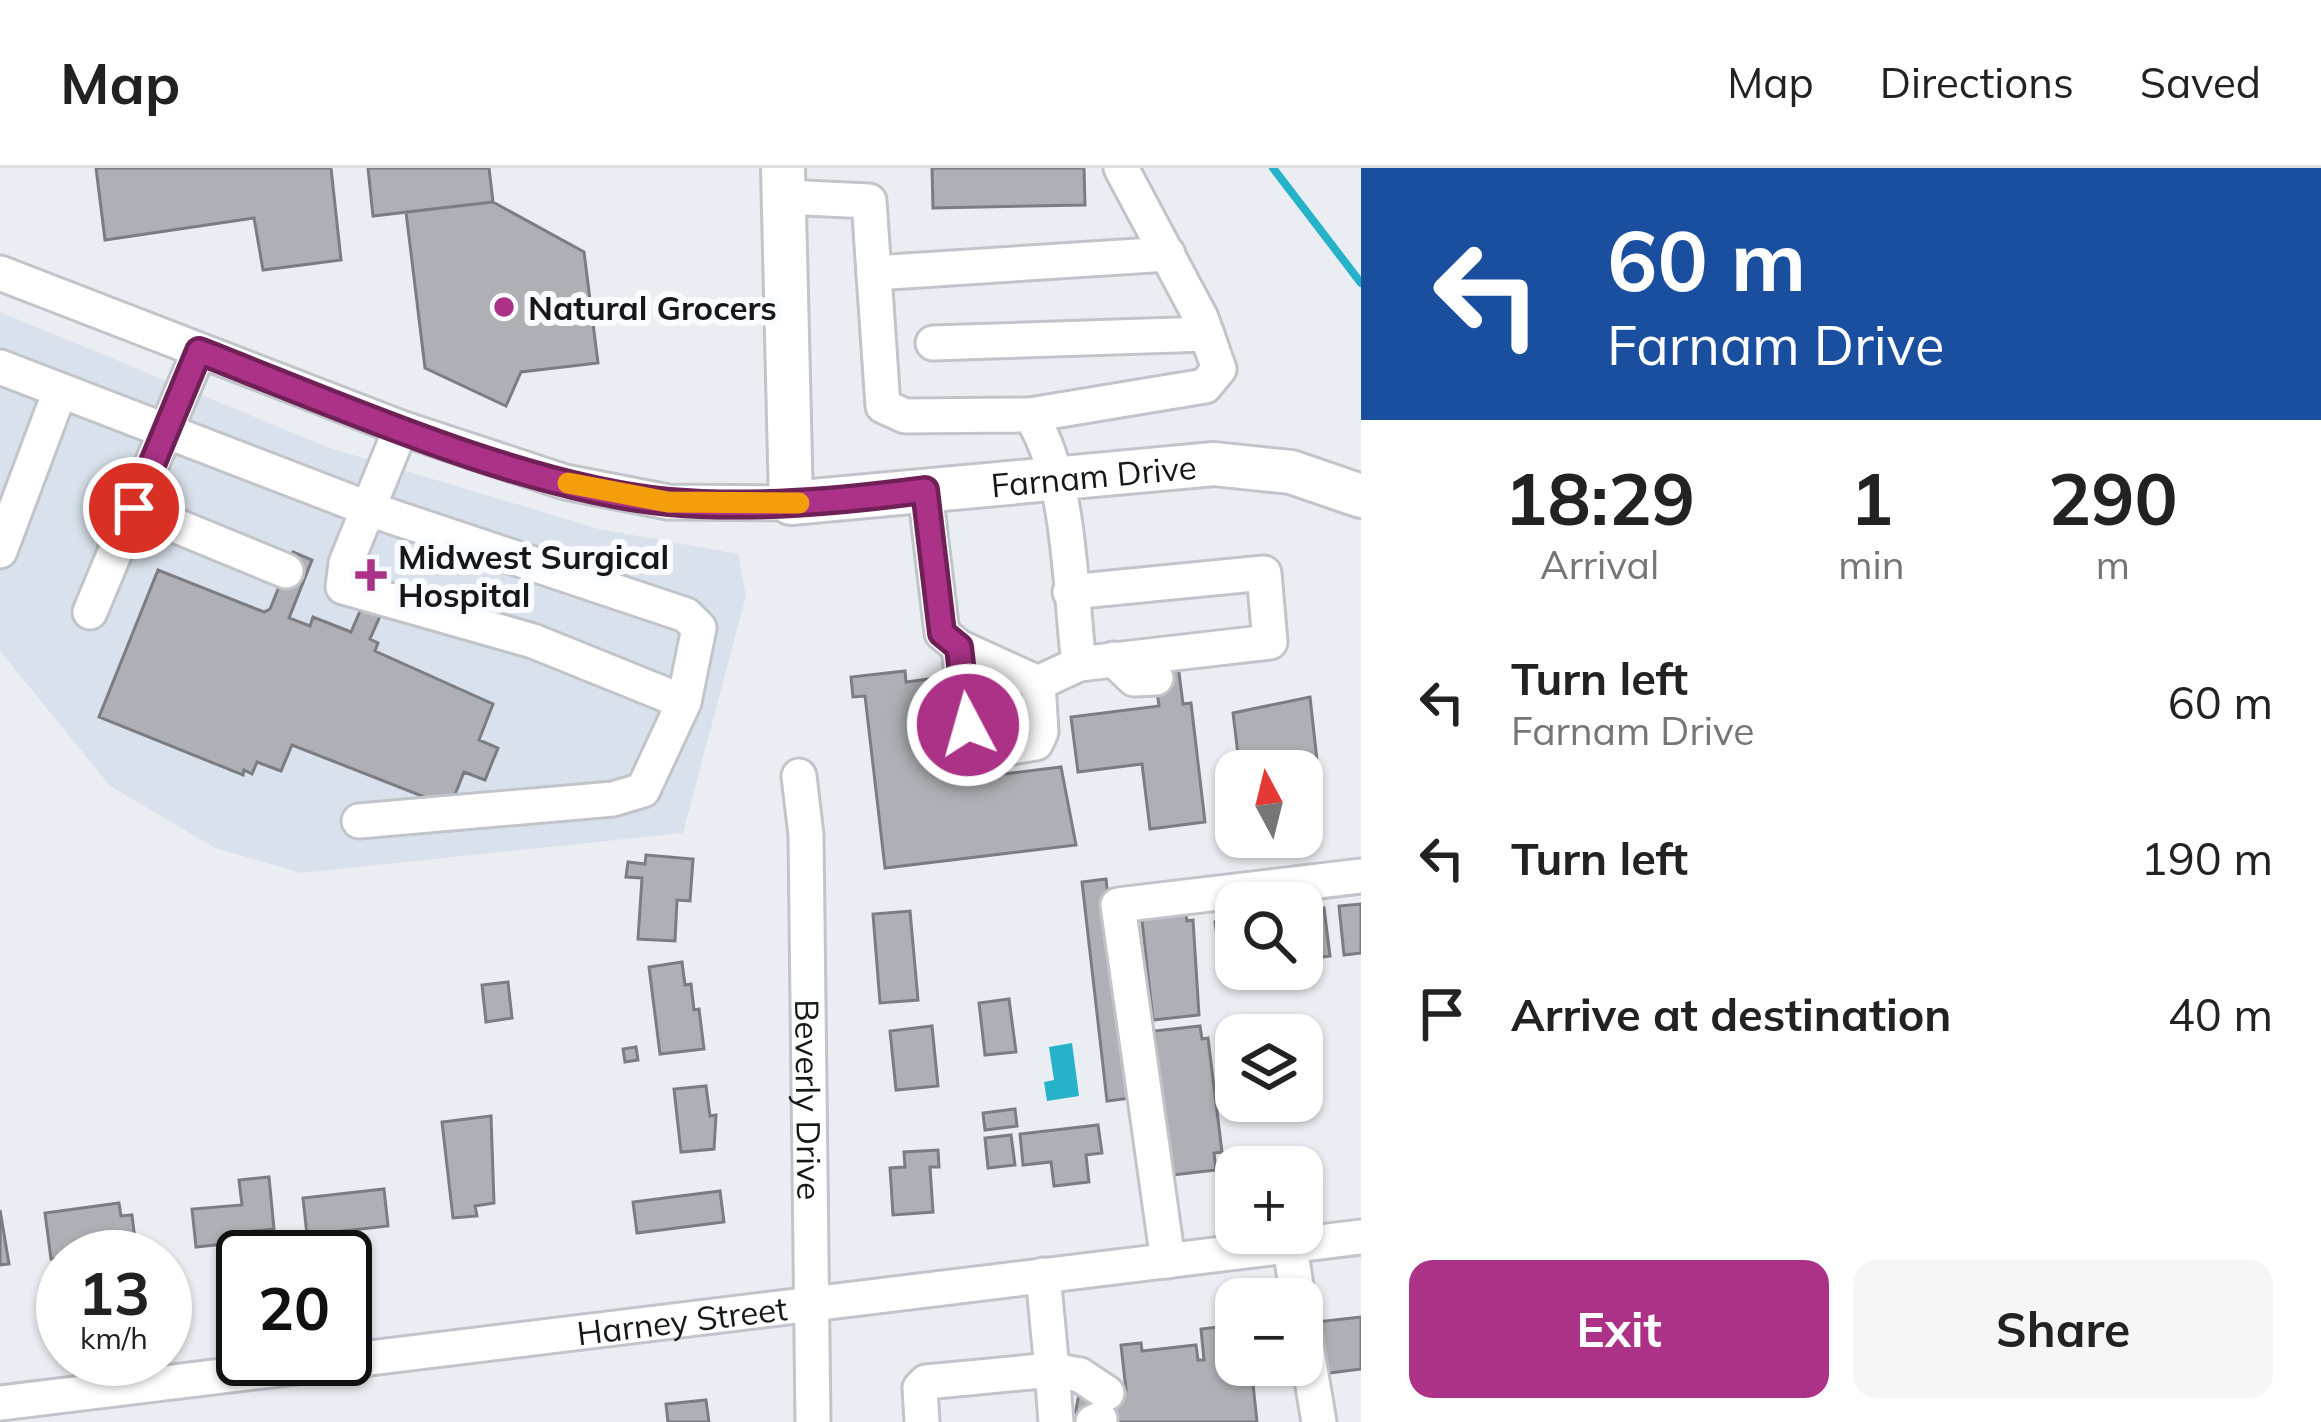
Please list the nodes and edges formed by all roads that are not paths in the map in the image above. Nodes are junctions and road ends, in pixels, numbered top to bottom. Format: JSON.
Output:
{"nodes":[{"id":1,"x":860,"y":168,"type":"edge"},
{"id":2,"x":1121,"y":168,"type":"edge"},
{"id":3,"x":784,"y":183,"type":"edge"},
{"id":4,"x":869,"y":201,"type":"junction"},
{"id":5,"x":1168,"y":254,"type":"junction"},
{"id":6,"x":0,"y":272,"type":"edge"},
{"id":7,"x":874,"y":274,"type":"junction"},
{"id":8,"x":1207,"y":334,"type":"junction"},
{"id":9,"x":933,"y":343,"type":"dead end"},
{"id":10,"x":199,"y":351,"type":"junction"},
{"id":11,"x":0,"y":367,"type":"edge"},
{"id":12,"x":60,"y":392,"type":"junction"},
{"id":13,"x":1030,"y":415,"type":"junction"},
{"id":14,"x":401,"y":428,"type":"junction"},
{"id":15,"x":164,"y":433,"type":"junction"},
{"id":16,"x":1054,"y":478,"type":"junction"},
{"id":17,"x":925,"y":490,"type":"junction"},
{"id":18,"x":1361,"y":496,"type":"edge"},
{"id":19,"x":791,"y":503,"type":"junction"},
{"id":20,"x":134,"y":508,"type":"junction"},
{"id":21,"x":369,"y":509,"type":"junction"},
{"id":22,"x":0,"y":550,"type":"edge"},
{"id":23,"x":343,"y":587,"type":"junction"},
{"id":24,"x":1070,"y":592,"type":"junction"},
{"id":25,"x":90,"y":611,"type":"dead end"},
{"id":26,"x":959,"y":647,"type":"junction"},
{"id":27,"x":1208,"y":648,"type":"junction"},
{"id":28,"x":1113,"y":659,"type":"junction"},
{"id":29,"x":1078,"y":664,"type":"junction"},
{"id":30,"x":1038,"y":683,"type":"junction"},
{"id":31,"x":684,"y":703,"type":"junction"},
{"id":32,"x":968,"y":725,"type":"dead end"},
{"id":33,"x":999,"y":749,"type":"dead end"},
{"id":34,"x":799,"y":776,"type":"dead end"},
{"id":35,"x":359,"y":821,"type":"dead end"},
{"id":36,"x":1361,"y":876,"type":"edge"},
{"id":37,"x":1361,"y":1238,"type":"edge"},
{"id":38,"x":1323,"y":1242,"type":"edge"},
{"id":39,"x":1225,"y":1254,"type":"edge"},
{"id":40,"x":1168,"y":1261,"type":"junction"},
{"id":41,"x":1043,"y":1275,"type":"junction"},
{"id":42,"x":809,"y":1305,"type":"junction"},
{"id":43,"x":1052,"y":1370,"type":"junction"},
{"id":44,"x":1313,"y":1386,"type":"edge"},
{"id":45,"x":0,"y":1403,"type":"edge"},
{"id":46,"x":1100,"y":1412,"type":"edge"},
{"id":47,"x":813,"y":1422,"type":"edge"},
{"id":48,"x":922,"y":1422,"type":"edge"},
{"id":49,"x":1056,"y":1422,"type":"edge"},
{"id":50,"x":1319,"y":1422,"type":"edge"}],
"edges":[{"from":1,"to":4,"type":"street"},
{"from":2,"to":5,"type":"street"},
{"from":3,"to":4,"type":"street"},
{"from":3,"to":19,"type":"main road"},
{"from":4,"to":7,"type":"street"},
{"from":5,"to":7,"type":"street"},
{"from":5,"to":8,"type":"street"},
{"from":6,"to":10,"type":"street","name":"Farnam Drive"},
{"from":7,"to":13,"type":"street"},
{"from":8,"to":9,"type":"street"},
{"from":8,"to":13,"type":"street"},
{"from":10,"to":14,"type":"street","name":"Farnam Drive"},
{"from":10,"to":15,"type":"street"},
{"from":11,"to":12,"type":"street"},
{"from":12,"to":15,"type":"street"},
{"from":12,"to":22,"type":"street"},
{"from":13,"to":16,"type":"street"},
{"from":14,"to":19,"type":"street","name":"Farnam Drive"},
{"from":14,"to":21,"type":"street"},
{"from":15,"to":20,"type":"street"},
{"from":15,"to":21,"type":"street"},
{"from":16,"to":17,"type":"main road","name":"Farnam Drive"},
{"from":16,"to":18,"type":"main road","name":"Farnam Drive"},
{"from":16,"to":24,"type":"street"},
{"from":17,"to":19,"type":"main road","name":"Farnam Drive"},
{"from":17,"to":26,"type":"street"},
{"from":20,"to":23,"type":"street"},
{"from":20,"to":25,"type":"street"},
{"from":21,"to":23,"type":"street"},
{"from":21,"to":31,"type":"street"},
{"from":23,"to":31,"type":"street"},
{"from":24,"to":27,"type":"street"},
{"from":24,"to":29,"type":"street"},
{"from":26,"to":30,"type":"street"},
{"from":26,"to":32,"type":"street"},
{"from":27,"to":28,"type":"street"},
{"from":27,"to":28,"type":"street"},
{"from":28,"to":29,"type":"street"},
{"from":29,"to":30,"type":"street"},
{"from":30,"to":33,"type":"street"},
{"from":31,"to":35,"type":"street"},
{"from":34,"to":42,"type":"street","name":"Beverly Drive"},
{"from":36,"to":40,"type":"street"},
{"from":37,"to":38,"type":"street","name":"Harney Street"},
{"from":39,"to":40,"type":"street","name":"Harney Street"},
{"from":40,"to":41,"type":"street","name":"Harney Street"},
{"from":41,"to":42,"type":"street","name":"Harney Street"},
{"from":41,"to":43,"type":"street"},
{"from":42,"to":45,"type":"street","name":"Harney Street"},
{"from":42,"to":47,"type":"street","name":"Beverly Drive"},
{"from":43,"to":46,"type":"street"},
{"from":43,"to":48,"type":"street"},
{"from":43,"to":49,"type":"street"},
{"from":44,"to":50,"type":"street"}]}
